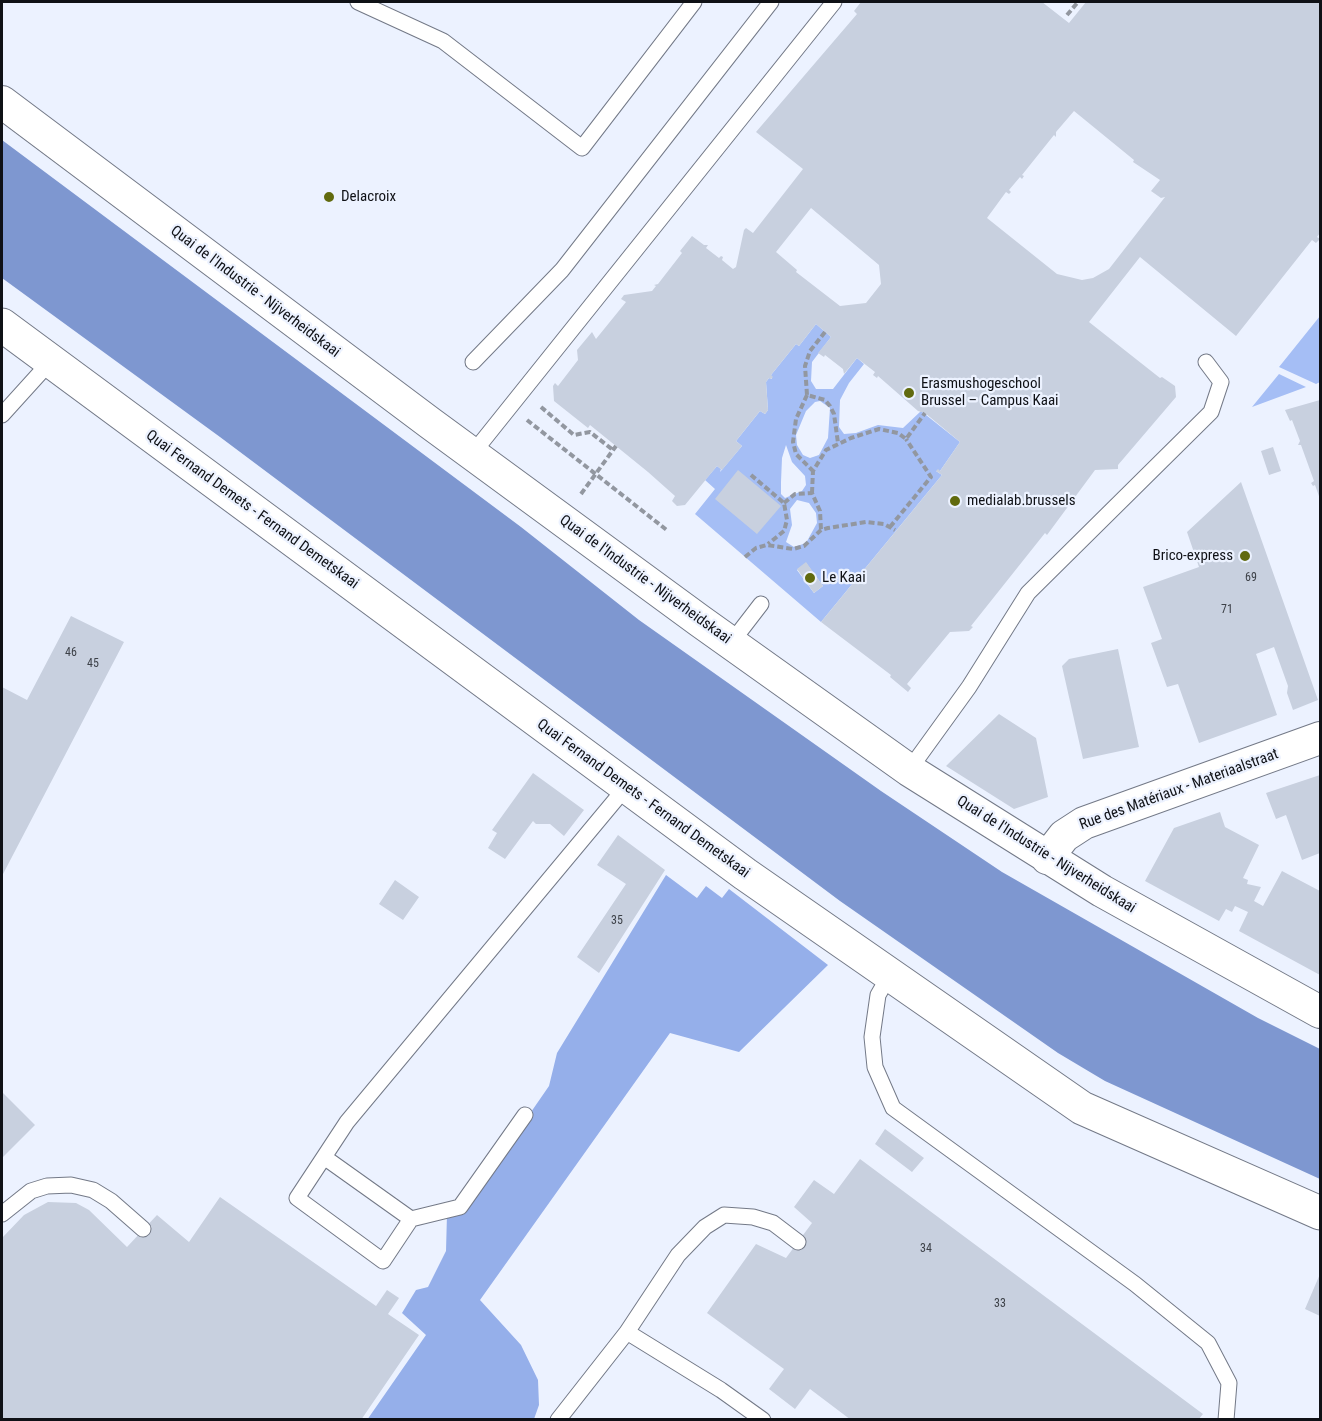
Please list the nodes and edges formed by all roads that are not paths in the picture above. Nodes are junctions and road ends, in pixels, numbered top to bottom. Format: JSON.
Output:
{"nodes":[{"id":1,"x":358,"y":2,"type":"edge"},
{"id":2,"x":694,"y":2,"type":"edge"},
{"id":3,"x":771,"y":2,"type":"edge"},
{"id":4,"x":834,"y":2,"type":"edge"},
{"id":5,"x":2,"y":102,"type":"edge"},
{"id":6,"x":2,"y":325,"type":"edge"},
{"id":7,"x":50,"y":362,"type":"junction"},
{"id":8,"x":473,"y":362,"type":"dead end"},
{"id":9,"x":1206,"y":362,"type":"dead end"},
{"id":10,"x":2,"y":416,"type":"edge"},
{"id":11,"x":473,"y":453,"type":"junction"},
{"id":12,"x":761,"y":604,"type":"dead end"},
{"id":13,"x":731,"y":643,"type":"junction"},
{"id":14,"x":1320,"y":738,"type":"edge"},
{"id":15,"x":909,"y":770,"type":"junction"},
{"id":16,"x":627,"y":786,"type":"junction"},
{"id":17,"x":1047,"y":858,"type":"junction"},
{"id":18,"x":889,"y":976,"type":"junction"},
{"id":19,"x":1320,"y":1012,"type":"edge"},
{"id":20,"x":525,"y":1115,"type":"dead end"},
{"id":21,"x":324,"y":1157,"type":"junction"},
{"id":22,"x":1320,"y":1213,"type":"edge"},
{"id":23,"x":2,"y":1214,"type":"edge"},
{"id":24,"x":411,"y":1219,"type":"junction"},
{"id":25,"x":143,"y":1229,"type":"dead end"},
{"id":26,"x":798,"y":1242,"type":"dead end"},
{"id":27,"x":627,"y":1332,"type":"junction"},
{"id":28,"x":558,"y":1419,"type":"edge"},
{"id":29,"x":763,"y":1419,"type":"edge"},
{"id":30,"x":1226,"y":1419,"type":"edge"}],
"edges":[{"from":1,"to":2,"type":"lane"},
{"from":3,"to":8,"type":"lane"},
{"from":4,"to":11,"type":"lane"},
{"from":5,"to":11,"type":"street","name":"Quai de l'Industrie - Nijverheidskaai"},
{"from":6,"to":7,"type":"street","name":"Quai Fernand Demets - Fernand Demetskaai"},
{"from":7,"to":10,"type":"lane"},
{"from":7,"to":16,"type":"street","name":"Quai Fernand Demets - Fernand Demetskaai"},
{"from":9,"to":15,"type":"lane"},
{"from":11,"to":13,"type":"street","name":"Quai de l'Industrie - Nijverheidskaai"},
{"from":12,"to":13,"type":"lane"},
{"from":13,"to":15,"type":"street","name":"Quai de l'Industrie - Nijverheidskaai"},
{"from":14,"to":17,"type":"street","name":"Rue des Matériaux - Materiaalstraat"},
{"from":15,"to":17,"type":"street","name":"Quai de l'Industrie - Nijverheidskaai"},
{"from":16,"to":18,"type":"street","name":"Quai Fernand Demets - Fernand Demetskaai"},
{"from":16,"to":21,"type":"lane"},
{"from":17,"to":19,"type":"street","name":"Quai de l'Industrie - Nijverheidskaai"},
{"from":18,"to":22,"type":"street","name":"Quai Fernand Demets - Fernand Demetskaai"},
{"from":18,"to":30,"type":"lane"},
{"from":20,"to":24,"type":"lane"},
{"from":21,"to":24,"type":"lane"},
{"from":21,"to":24,"type":"lane"},
{"from":23,"to":25,"type":"lane"},
{"from":26,"to":27,"type":"lane"},
{"from":27,"to":28,"type":"lane"},
{"from":27,"to":29,"type":"lane"}]}
